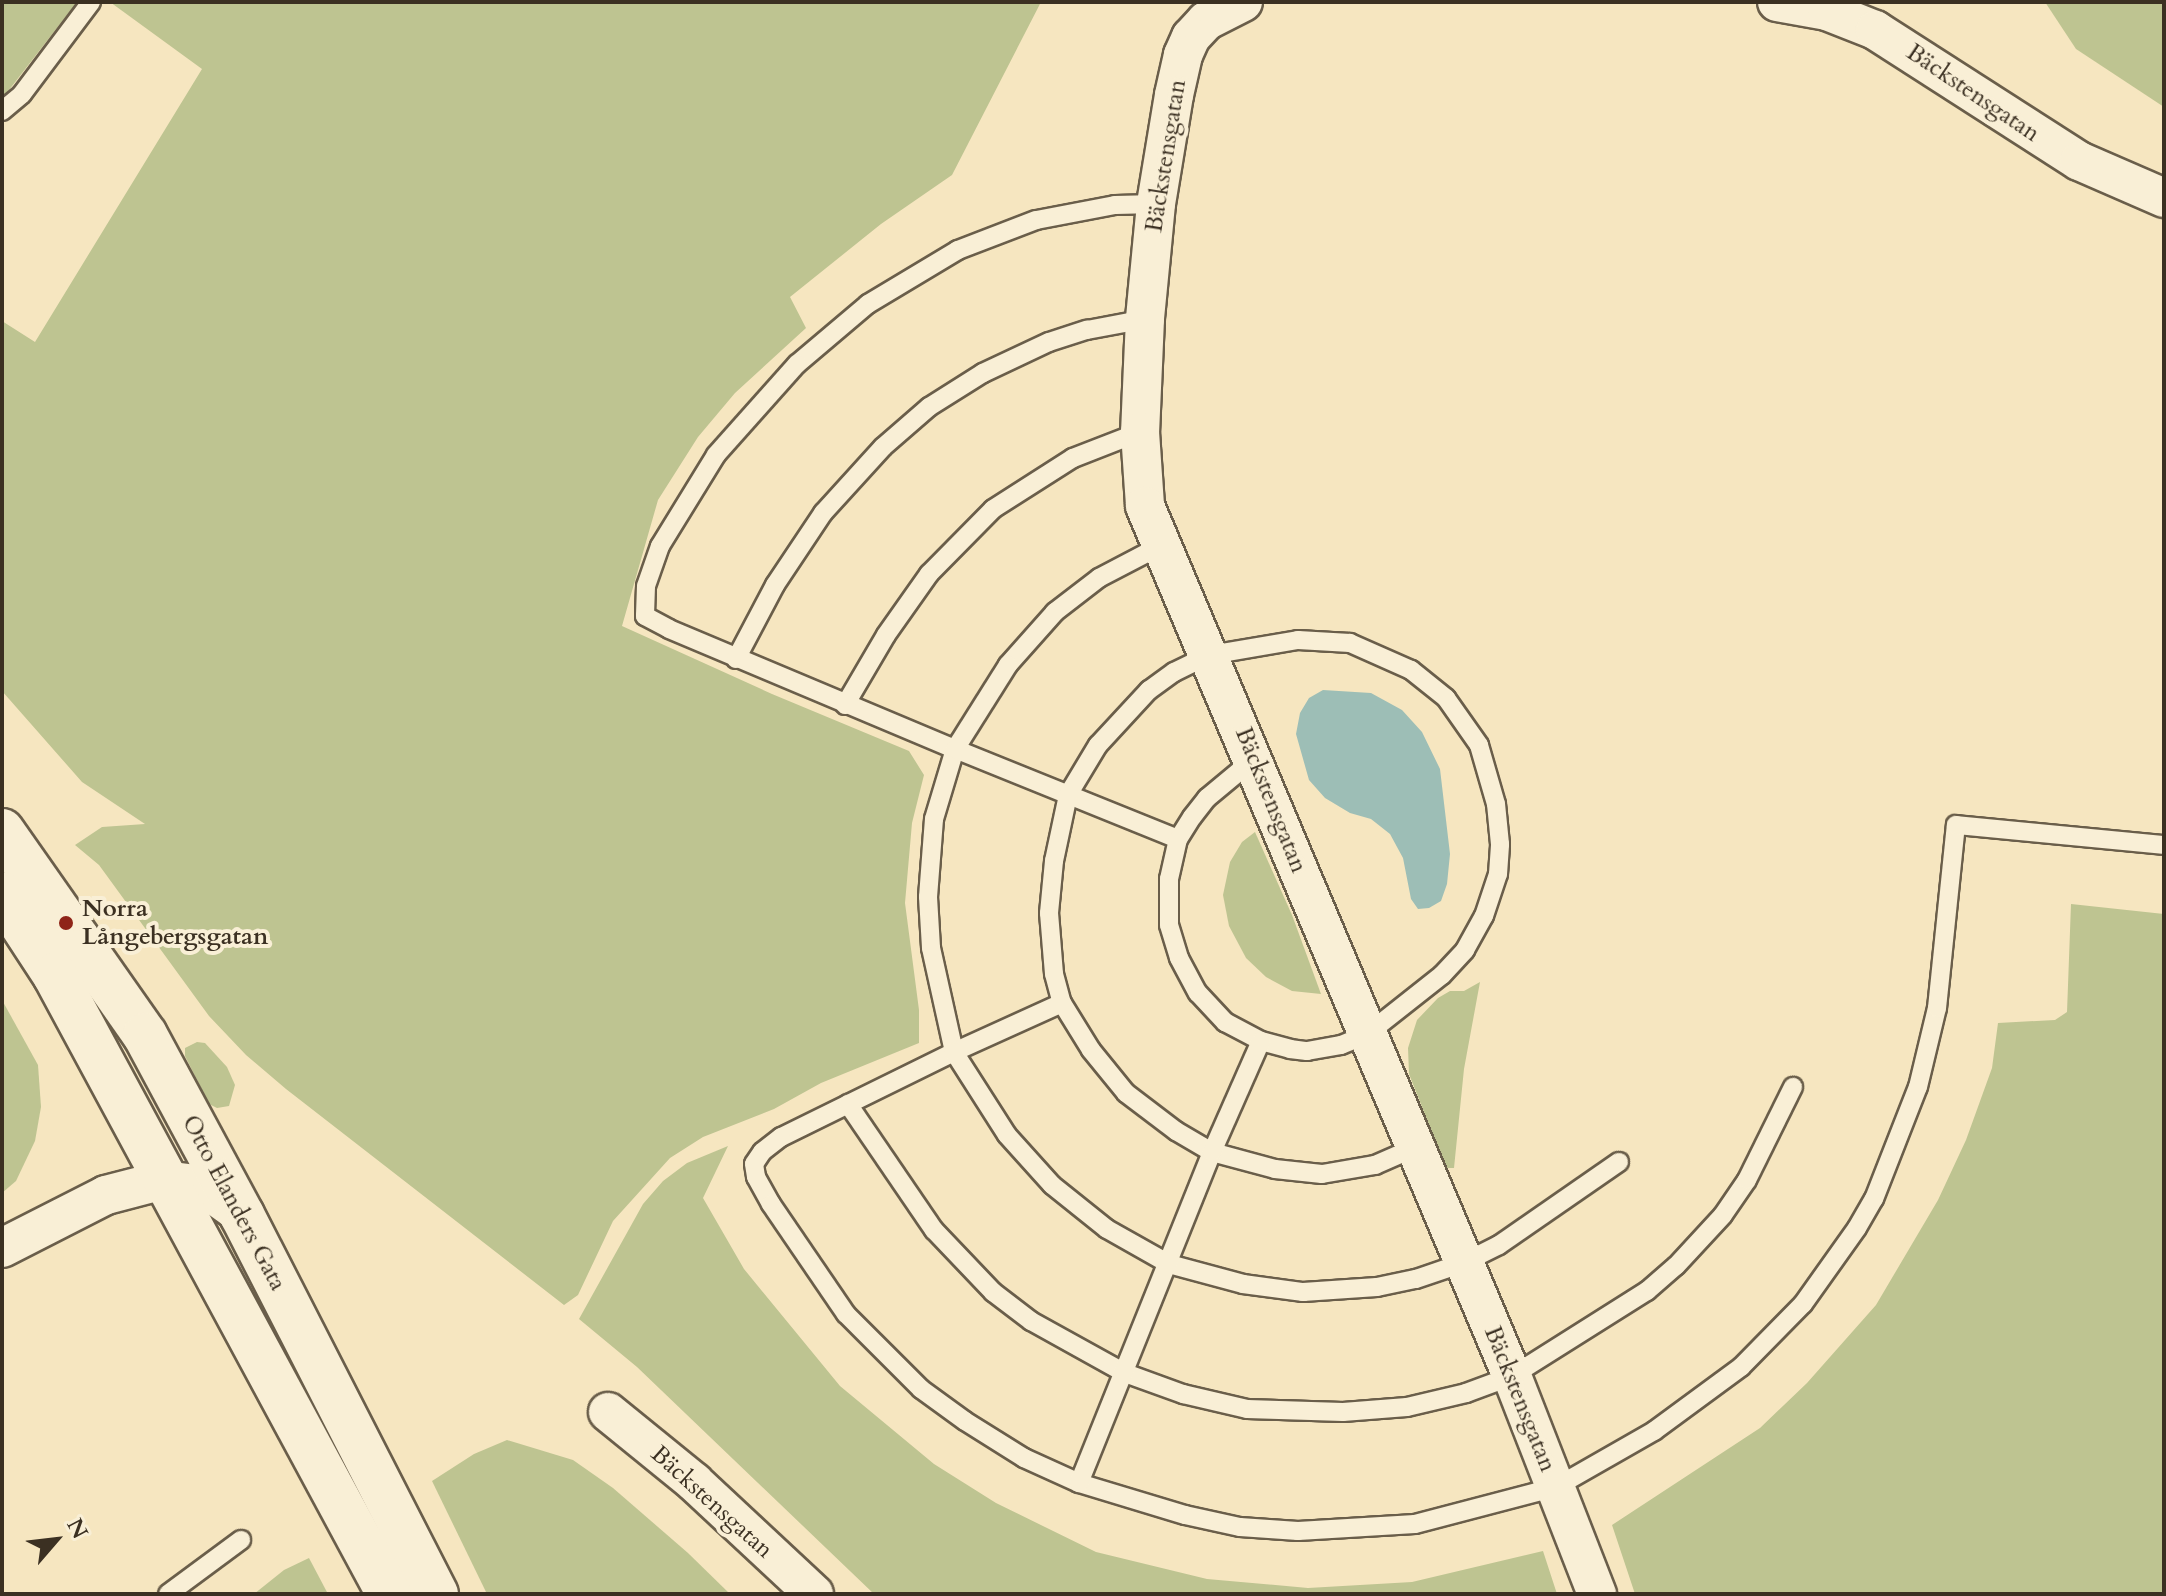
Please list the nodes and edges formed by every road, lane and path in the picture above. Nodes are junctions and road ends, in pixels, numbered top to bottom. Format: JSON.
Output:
{"nodes":[{"id":1,"x":91,"y":2,"type":"edge"},
{"id":2,"x":1243,"y":2,"type":"edge"},
{"id":3,"x":1777,"y":2,"type":"edge"},
{"id":4,"x":2,"y":111,"type":"edge"},
{"id":5,"x":2164,"y":198,"type":"edge"},
{"id":6,"x":1156,"y":204,"type":"junction"},
{"id":7,"x":1145,"y":319,"type":"junction"},
{"id":8,"x":1140,"y":432,"type":"junction"},
{"id":9,"x":1162,"y":545,"type":"junction"},
{"id":10,"x":1209,"y":655,"type":"junction"},
{"id":11,"x":736,"y":659,"type":"junction"},
{"id":12,"x":845,"y":705,"type":"junction"},
{"id":13,"x":955,"y":749,"type":"junction"},
{"id":14,"x":1254,"y":759,"type":"junction"},
{"id":15,"x":1068,"y":795,"type":"junction"},
{"id":16,"x":2,"y":831,"type":"edge"},
{"id":17,"x":1178,"y":839,"type":"junction"},
{"id":18,"x":2164,"y":845,"type":"edge"},
{"id":19,"x":2,"y":894,"type":"edge"},
{"id":20,"x":1062,"y":1003,"type":"junction"},
{"id":21,"x":1366,"y":1035,"type":"junction"},
{"id":22,"x":1261,"y":1041,"type":"junction"},
{"id":23,"x":954,"y":1052,"type":"junction"},
{"id":24,"x":1793,"y":1087,"type":"dead end"},
{"id":25,"x":848,"y":1104,"type":"junction"},
{"id":26,"x":1416,"y":1147,"type":"junction"},
{"id":27,"x":1212,"y":1152,"type":"junction"},
{"id":28,"x":1619,"y":1162,"type":"dead end"},
{"id":29,"x":164,"y":1180,"type":"junction"},
{"id":30,"x":242,"y":1215,"type":"junction"},
{"id":31,"x":2,"y":1248,"type":"edge"},
{"id":32,"x":1463,"y":1263,"type":"junction"},
{"id":33,"x":1169,"y":1264,"type":"junction"},
{"id":34,"x":1125,"y":1373,"type":"junction"},
{"id":35,"x":1512,"y":1376,"type":"junction"},
{"id":36,"x":608,"y":1412,"type":"dead end"},
{"id":37,"x":1079,"y":1483,"type":"junction"},
{"id":38,"x":1556,"y":1487,"type":"junction"},
{"id":39,"x":241,"y":1540,"type":"dead end"},
{"id":40,"x":168,"y":1594,"type":"edge"},
{"id":41,"x":389,"y":1594,"type":"edge"},
{"id":42,"x":436,"y":1594,"type":"edge"},
{"id":43,"x":814,"y":1594,"type":"edge"},
{"id":44,"x":1597,"y":1594,"type":"edge"}],
"edges":[{"from":1,"to":4,"type":"lane"},
{"from":2,"to":6,"type":"street","name":"Bäckstensgatan"},
{"from":3,"to":5,"type":"street","name":"Bäckstensgatan"},
{"from":6,"to":7,"type":"street","name":"Bäckstensgatan"},
{"from":6,"to":11,"type":"lane"},
{"from":7,"to":8,"type":"street","name":"Bäckstensgatan"},
{"from":7,"to":11,"type":"lane"},
{"from":8,"to":9,"type":"street","name":"Bäckstensgatan"},
{"from":8,"to":12,"type":"lane"},
{"from":9,"to":10,"type":"street","name":"Bäckstensgatan"},
{"from":9,"to":13,"type":"lane"},
{"from":10,"to":14,"type":"street","name":"Bäckstensgatan"},
{"from":10,"to":15,"type":"lane"},
{"from":10,"to":21,"type":"lane"},
{"from":11,"to":12,"type":"lane"},
{"from":12,"to":13,"type":"lane"},
{"from":13,"to":15,"type":"lane"},
{"from":13,"to":23,"type":"lane"},
{"from":14,"to":17,"type":"lane"},
{"from":14,"to":21,"type":"street","name":"Bäckstensgatan"},
{"from":15,"to":17,"type":"lane"},
{"from":15,"to":20,"type":"lane"},
{"from":16,"to":30,"type":"street","name":"Otto Elanders Gata"},
{"from":17,"to":22,"type":"lane"},
{"from":18,"to":38,"type":"lane"},
{"from":19,"to":29,"type":"street","name":"Otto Elanders Gata"},
{"from":20,"to":23,"type":"lane"},
{"from":20,"to":27,"type":"lane"},
{"from":21,"to":22,"type":"lane"},
{"from":21,"to":26,"type":"street","name":"Bäckstensgatan"},
{"from":22,"to":27,"type":"lane"},
{"from":23,"to":25,"type":"lane"},
{"from":23,"to":33,"type":"lane"},
{"from":24,"to":35,"type":"lane"},
{"from":25,"to":34,"type":"lane"},
{"from":25,"to":37,"type":"lane"},
{"from":26,"to":27,"type":"lane"},
{"from":26,"to":32,"type":"street","name":"Bäckstensgatan"},
{"from":27,"to":33,"type":"lane"},
{"from":28,"to":32,"type":"lane"},
{"from":29,"to":30,"type":"street"},
{"from":29,"to":31,"type":"street"},
{"from":29,"to":41,"type":"street","name":"Otto Elanders Gata"},
{"from":30,"to":42,"type":"street","name":"Otto Elanders Gata"},
{"from":32,"to":33,"type":"lane"},
{"from":32,"to":35,"type":"street","name":"Bäckstensgatan"},
{"from":33,"to":34,"type":"lane"},
{"from":34,"to":35,"type":"lane"},
{"from":34,"to":37,"type":"lane"},
{"from":35,"to":38,"type":"street","name":"Bäckstensgatan"},
{"from":36,"to":43,"type":"street","name":"Bäckstensgatan"},
{"from":37,"to":38,"type":"lane"},
{"from":38,"to":44,"type":"street","name":"Bäckstensgatan"},
{"from":39,"to":40,"type":"lane"}]}
